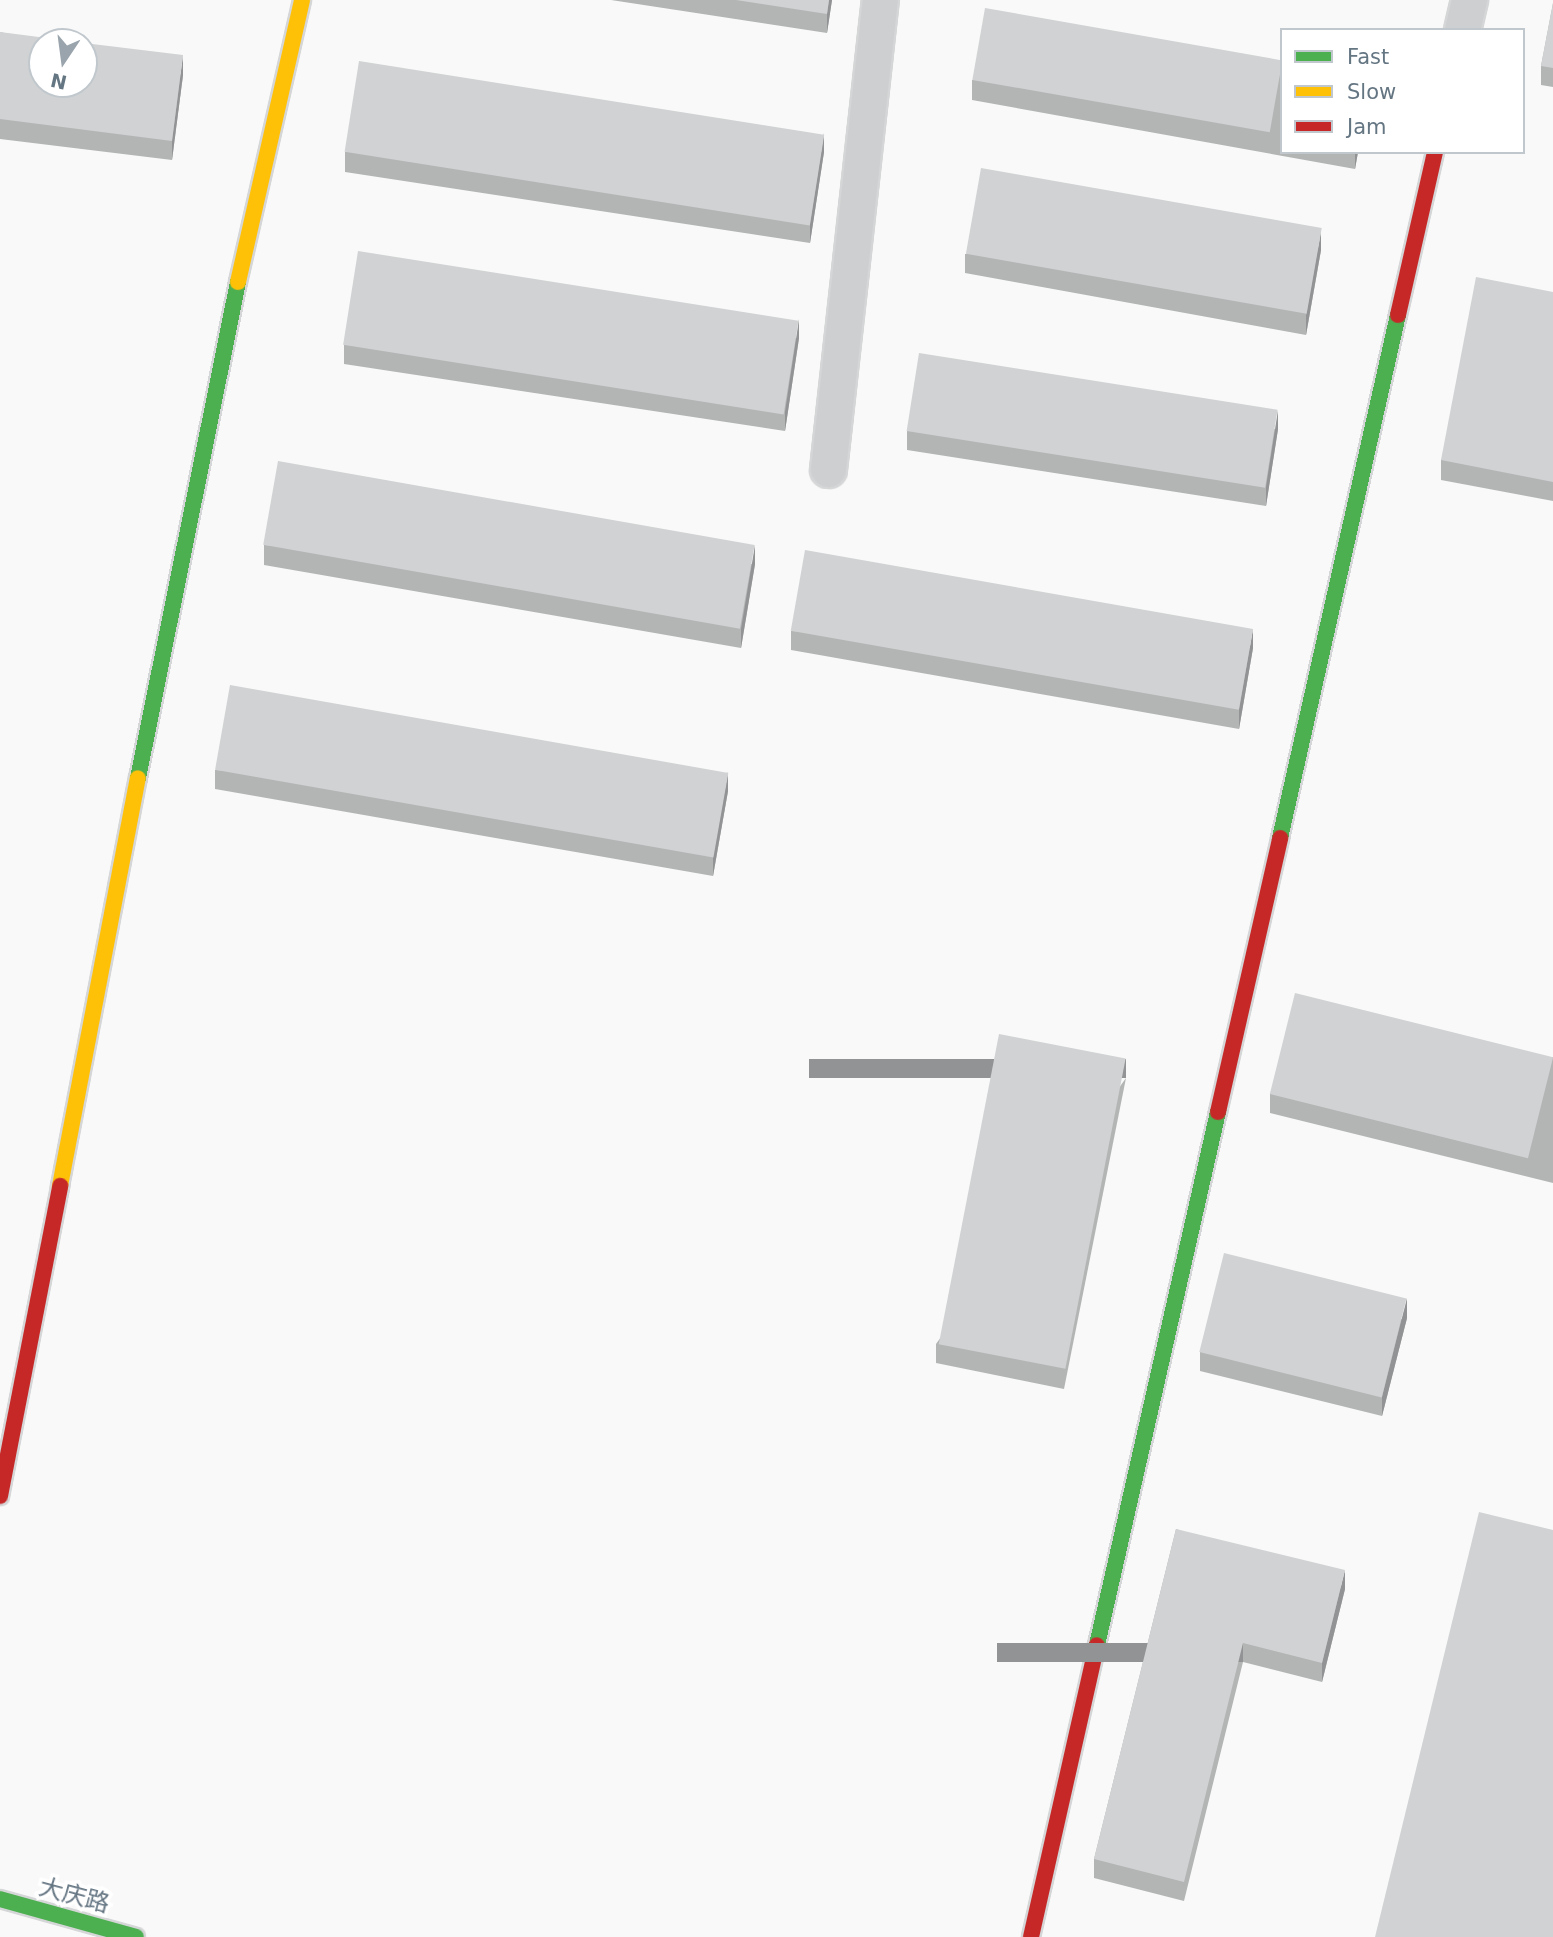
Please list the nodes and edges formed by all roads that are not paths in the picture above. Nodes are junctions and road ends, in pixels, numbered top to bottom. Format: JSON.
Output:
{"nodes":[{"id":1,"x":302,"y":0,"type":"edge"},
{"id":2,"x":880,"y":0,"type":"edge"},
{"id":3,"x":1469,"y":0,"type":"edge"},
{"id":4,"x":1462,"y":28,"type":"edge"},
{"id":5,"x":1435,"y":154,"type":"edge"},
{"id":6,"x":828,"y":469,"type":"dead end"},
{"id":7,"x":0,"y":1496,"type":"edge"},
{"id":8,"x":0,"y":1899,"type":"edge"},
{"id":9,"x":136,"y":1937,"type":"edge"},
{"id":10,"x":1031,"y":1937,"type":"edge"}],
"edges":[{"from":1,"to":7,"type":"street"},
{"from":2,"to":6,"type":"street"},
{"from":3,"to":4,"type":"street"},
{"from":5,"to":10,"type":"street"},
{"from":8,"to":9,"type":"street","name":"大庆路"}]}
